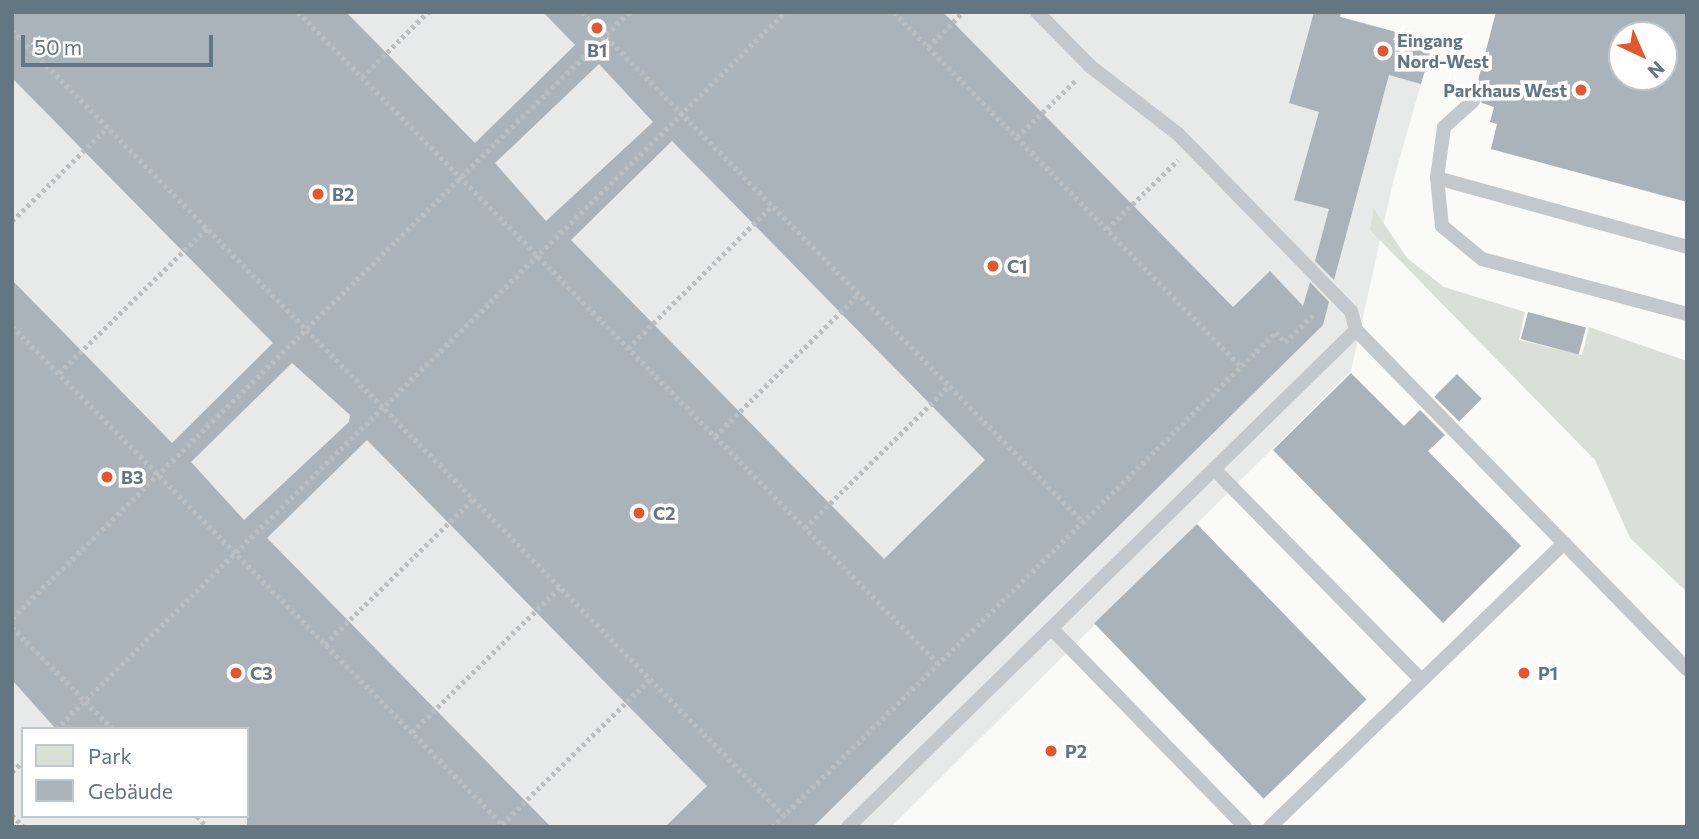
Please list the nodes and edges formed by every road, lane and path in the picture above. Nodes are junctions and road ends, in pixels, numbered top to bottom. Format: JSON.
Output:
{"nodes":[{"id":1,"x":298,"y":12,"type":"edge"},
{"id":2,"x":428,"y":12,"type":"edge"},
{"id":3,"x":582,"y":12,"type":"edge"},
{"id":4,"x":629,"y":12,"type":"edge"},
{"id":5,"x":786,"y":12,"type":"edge"},
{"id":6,"x":894,"y":12,"type":"edge"},
{"id":7,"x":963,"y":12,"type":"edge"},
{"id":8,"x":1037,"y":12,"type":"edge"},
{"id":9,"x":12,"y":30,"type":"edge"},
{"id":10,"x":605,"y":36,"type":"junction"},
{"id":11,"x":928,"y":47,"type":"junction"},
{"id":12,"x":1090,"y":66,"type":"junction"},
{"id":13,"x":362,"y":77,"type":"junction"},
{"id":14,"x":1473,"y":101,"type":"dead end"},
{"id":15,"x":682,"y":114,"type":"junction"},
{"id":16,"x":108,"y":127,"type":"junction"},
{"id":17,"x":1017,"y":137,"type":"junction"},
{"id":18,"x":1191,"y":147,"type":"junction"},
{"id":19,"x":461,"y":178,"type":"junction"},
{"id":20,"x":1437,"y":178,"type":"junction"},
{"id":21,"x":772,"y":206,"type":"junction"},
{"id":22,"x":12,"y":221,"type":"edge"},
{"id":23,"x":207,"y":228,"type":"junction"},
{"id":24,"x":1107,"y":229,"type":"junction"},
{"id":25,"x":1687,"y":247,"type":"edge"},
{"id":26,"x":537,"y":256,"type":"junction"},
{"id":27,"x":859,"y":294,"type":"junction"},
{"id":28,"x":1687,"y":314,"type":"edge"},
{"id":29,"x":1312,"y":315,"type":"dead end"},
{"id":30,"x":12,"y":326,"type":"edge"},
{"id":31,"x":307,"y":329,"type":"junction"},
{"id":32,"x":1356,"y":330,"type":"junction"},
{"id":33,"x":628,"y":348,"type":"junction"},
{"id":34,"x":1241,"y":366,"type":"junction"},
{"id":35,"x":59,"y":373,"type":"junction"},
{"id":36,"x":949,"y":386,"type":"junction"},
{"id":37,"x":383,"y":407,"type":"junction"},
{"id":38,"x":715,"y":436,"type":"junction"},
{"id":39,"x":1214,"y":469,"type":"junction"},
{"id":40,"x":158,"y":474,"type":"junction"},
{"id":41,"x":473,"y":499,"type":"junction"},
{"id":42,"x":1083,"y":522,"type":"junction"},
{"id":43,"x":805,"y":528,"type":"junction"},
{"id":44,"x":1564,"y":543,"type":"junction"},
{"id":45,"x":235,"y":552,"type":"junction"},
{"id":46,"x":560,"y":587,"type":"junction"},
{"id":47,"x":12,"y":618,"type":"edge"},
{"id":48,"x":12,"y":627,"type":"edge"},
{"id":49,"x":1051,"y":628,"type":"junction"},
{"id":50,"x":325,"y":644,"type":"junction"},
{"id":51,"x":938,"y":663,"type":"junction"},
{"id":52,"x":1687,"y":669,"type":"edge"},
{"id":53,"x":650,"y":679,"type":"junction"},
{"id":54,"x":1421,"y":680,"type":"junction"},
{"id":55,"x":85,"y":700,"type":"junction"},
{"id":56,"x":58,"y":727,"type":"edge"},
{"id":57,"x":111,"y":727,"type":"edge"},
{"id":58,"x":412,"y":732,"type":"junction"},
{"id":59,"x":12,"y":815,"type":"edge"},
{"id":60,"x":784,"y":815,"type":"junction"},
{"id":61,"x":503,"y":825,"type":"edge"},
{"id":62,"x":24,"y":827,"type":"edge"},
{"id":63,"x":772,"y":827,"type":"edge"},
{"id":64,"x":848,"y":827,"type":"edge"},
{"id":65,"x":1245,"y":827,"type":"edge"},
{"id":66,"x":1270,"y":827,"type":"edge"}],
"edges":[{"from":1,"to":13,"type":"path"},
{"from":2,"to":13,"type":"path"},
{"from":3,"to":10,"type":"path"},
{"from":4,"to":10,"type":"path"},
{"from":5,"to":15,"type":"path"},
{"from":6,"to":11,"type":"path"},
{"from":7,"to":11,"type":"path"},
{"from":8,"to":12,"type":"lane"},
{"from":9,"to":16,"type":"path"},
{"from":10,"to":15,"type":"path"},
{"from":10,"to":19,"type":"path"},
{"from":11,"to":17,"type":"path"},
{"from":12,"to":17,"type":"path"},
{"from":12,"to":18,"type":"lane"},
{"from":13,"to":19,"type":"path"},
{"from":14,"to":20,"type":"lane"},
{"from":15,"to":21,"type":"path"},
{"from":15,"to":26,"type":"path"},
{"from":16,"to":22,"type":"path"},
{"from":16,"to":23,"type":"path"},
{"from":17,"to":24,"type":"path"},
{"from":18,"to":24,"type":"path"},
{"from":18,"to":32,"type":"lane"},
{"from":19,"to":26,"type":"path"},
{"from":19,"to":31,"type":"path"},
{"from":20,"to":25,"type":"lane"},
{"from":20,"to":28,"type":"lane"},
{"from":21,"to":27,"type":"path"},
{"from":21,"to":33,"type":"path"},
{"from":23,"to":31,"type":"path"},
{"from":23,"to":35,"type":"path"},
{"from":24,"to":34,"type":"path"},
{"from":26,"to":33,"type":"path"},
{"from":26,"to":37,"type":"path"},
{"from":27,"to":36,"type":"path"},
{"from":27,"to":38,"type":"path"},
{"from":29,"to":34,"type":"path"},
{"from":30,"to":35,"type":"path"},
{"from":31,"to":37,"type":"path"},
{"from":31,"to":40,"type":"path"},
{"from":32,"to":39,"type":"lane"},
{"from":32,"to":44,"type":"lane"},
{"from":33,"to":38,"type":"path"},
{"from":34,"to":42,"type":"path"},
{"from":35,"to":40,"type":"path"},
{"from":36,"to":42,"type":"path"},
{"from":36,"to":43,"type":"path"},
{"from":37,"to":41,"type":"path"},
{"from":37,"to":45,"type":"path"},
{"from":38,"to":43,"type":"path"},
{"from":39,"to":49,"type":"lane"},
{"from":39,"to":54,"type":"lane"},
{"from":40,"to":45,"type":"path"},
{"from":40,"to":47,"type":"path"},
{"from":41,"to":46,"type":"path"},
{"from":41,"to":50,"type":"path"},
{"from":42,"to":51,"type":"path"},
{"from":43,"to":51,"type":"path"},
{"from":44,"to":52,"type":"lane"},
{"from":44,"to":54,"type":"lane"},
{"from":45,"to":50,"type":"path"},
{"from":45,"to":55,"type":"path"},
{"from":46,"to":53,"type":"path"},
{"from":46,"to":58,"type":"path"},
{"from":48,"to":55,"type":"path"},
{"from":49,"to":64,"type":"lane"},
{"from":49,"to":65,"type":"lane"},
{"from":50,"to":58,"type":"path"},
{"from":51,"to":60,"type":"path"},
{"from":53,"to":60,"type":"path"},
{"from":53,"to":61,"type":"path"},
{"from":54,"to":66,"type":"lane"},
{"from":55,"to":56,"type":"path"},
{"from":55,"to":57,"type":"path"},
{"from":58,"to":61,"type":"path"},
{"from":59,"to":62,"type":"path"},
{"from":60,"to":63,"type":"path"}]}
